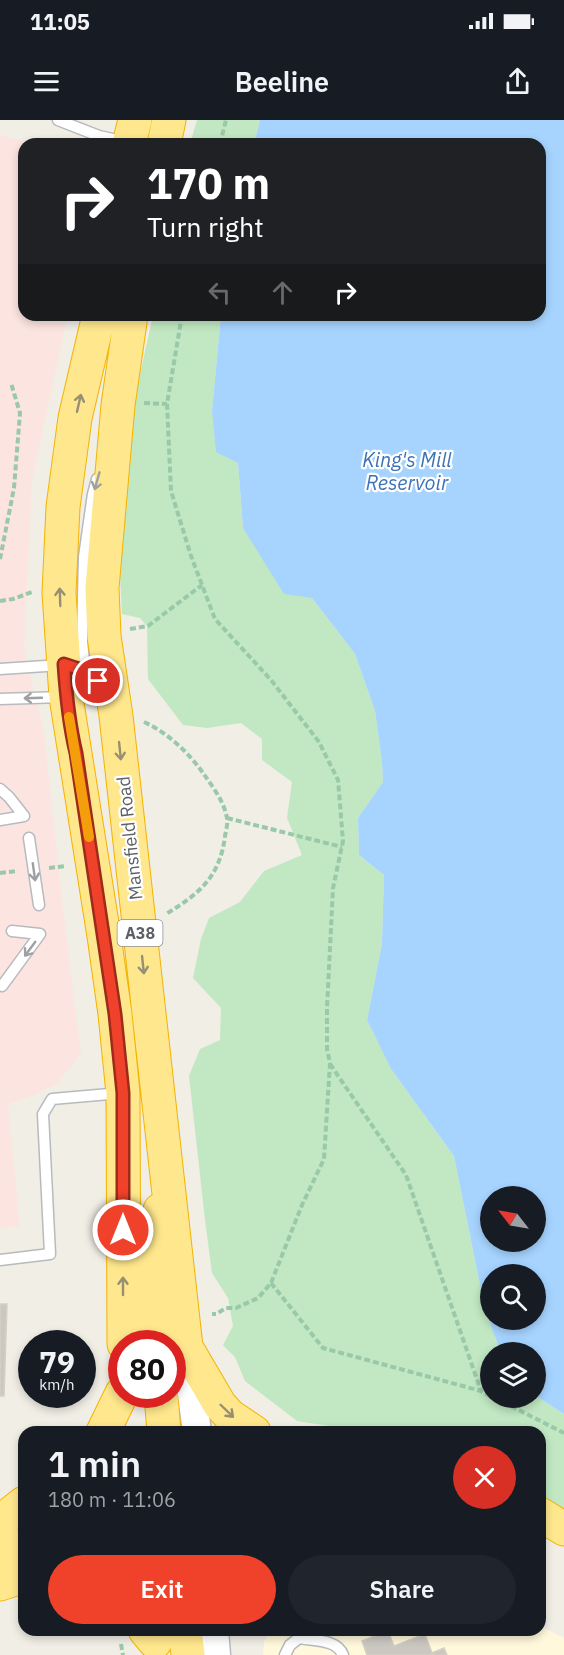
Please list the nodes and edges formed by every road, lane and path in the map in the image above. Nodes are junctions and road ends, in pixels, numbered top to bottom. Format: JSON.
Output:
{"nodes":[{"id":1,"x":58,"y":120,"type":"edge"},
{"id":2,"x":169,"y":120,"type":"edge"},
{"id":3,"x":226,"y":120,"type":"edge"},
{"id":4,"x":132,"y":138,"type":"edge"},
{"id":5,"x":165,"y":138,"type":"edge"},
{"id":6,"x":221,"y":138,"type":"edge"},
{"id":7,"x":98,"y":321,"type":"edge"},
{"id":8,"x":131,"y":321,"type":"edge"},
{"id":9,"x":181,"y":321,"type":"edge"},
{"id":10,"x":11,"y":383,"type":"dead end"},
{"id":11,"x":132,"y":404,"type":"junction"},
{"id":12,"x":167,"y":404,"type":"junction"},
{"id":13,"x":0,"y":560,"type":"edge"},
{"id":14,"x":202,"y":585,"type":"junction"},
{"id":15,"x":41,"y":588,"type":"dead end"},
{"id":16,"x":0,"y":601,"type":"edge"},
{"id":17,"x":128,"y":630,"type":"dead end"},
{"id":18,"x":0,"y":669,"type":"edge"},
{"id":19,"x":85,"y":680,"type":"junction"},
{"id":20,"x":0,"y":699,"type":"edge"},
{"id":21,"x":139,"y":720,"type":"dead end"},
{"id":22,"x":0,"y":789,"type":"edge"},
{"id":23,"x":227,"y":819,"type":"junction"},
{"id":24,"x":0,"y":820,"type":"edge"},
{"id":25,"x":29,"y":838,"type":"dead end"},
{"id":26,"x":342,"y":847,"type":"junction"},
{"id":27,"x":72,"y":865,"type":"dead end"},
{"id":28,"x":45,"y":868,"type":"dead end"},
{"id":29,"x":18,"y":871,"type":"dead end"},
{"id":30,"x":0,"y":873,"type":"edge"},
{"id":31,"x":39,"y":905,"type":"dead end"},
{"id":32,"x":166,"y":914,"type":"dead end"},
{"id":33,"x":12,"y":931,"type":"dead end"},
{"id":34,"x":2,"y":986,"type":"dead end"},
{"id":35,"x":330,"y":1063,"type":"junction"},
{"id":36,"x":140,"y":1091,"type":"junction"},
{"id":37,"x":0,"y":1260,"type":"edge"},
{"id":38,"x":271,"y":1283,"type":"junction"},
{"id":39,"x":212,"y":1314,"type":"dead end"},
{"id":40,"x":125,"y":1330,"type":"edge"},
{"id":41,"x":171,"y":1330,"type":"edge"},
{"id":42,"x":186,"y":1364,"type":"edge"},
{"id":43,"x":480,"y":1388,"type":"edge"},
{"id":44,"x":480,"y":1391,"type":"edge"},
{"id":45,"x":186,"y":1396,"type":"edge"},
{"id":46,"x":116,"y":1408,"type":"edge"},
{"id":47,"x":125,"y":1408,"type":"edge"},
{"id":48,"x":162,"y":1408,"type":"edge"},
{"id":49,"x":515,"y":1408,"type":"edge"},
{"id":50,"x":106,"y":1426,"type":"edge"},
{"id":51,"x":127,"y":1426,"type":"edge"},
{"id":52,"x":164,"y":1426,"type":"edge"},
{"id":53,"x":195,"y":1426,"type":"edge"},
{"id":54,"x":245,"y":1426,"type":"edge"},
{"id":55,"x":564,"y":1433,"type":"edge"},
{"id":56,"x":18,"y":1508,"type":"edge"},
{"id":57,"x":546,"y":1518,"type":"edge"},
{"id":58,"x":18,"y":1521,"type":"edge"},
{"id":59,"x":0,"y":1522,"type":"edge"},
{"id":60,"x":0,"y":1528,"type":"edge"},
{"id":61,"x":564,"y":1529,"type":"edge"},
{"id":62,"x":546,"y":1540,"type":"edge"},
{"id":63,"x":564,"y":1542,"type":"edge"},
{"id":64,"x":18,"y":1547,"type":"edge"},
{"id":65,"x":0,"y":1553,"type":"edge"},
{"id":66,"x":18,"y":1578,"type":"edge"},
{"id":67,"x":0,"y":1584,"type":"edge"},
{"id":68,"x":214,"y":1636,"type":"edge"},
{"id":69,"x":159,"y":1638,"type":"edge"},
{"id":70,"x":188,"y":1655,"type":"edge"},
{"id":71,"x":216,"y":1655,"type":"edge"},
{"id":72,"x":285,"y":1655,"type":"edge"},
{"id":73,"x":343,"y":1655,"type":"edge"}],
"edges":[{"from":1,"to":4,"type":"lane"},
{"from":2,"to":5,"type":"highway"},
{"from":3,"to":6,"type":"path"},
{"from":19,"to":7,"type":"highway","name":"Mansfield Road","number":"A38","one_way":true},
{"from":8,"to":11,"type":"highway","name":"Mansfield Road","number":"A38"},
{"from":9,"to":12,"type":"path"},
{"from":10,"to":13,"type":"path"},
{"from":11,"to":12,"type":"path"},
{"from":11,"to":19,"type":"highway","name":"Mansfield Road","number":"A38"},
{"from":11,"to":19,"type":"lane","one_way":true},
{"from":12,"to":14,"type":"path"},
{"from":14,"to":17,"type":"path"},
{"from":14,"to":26,"type":"path"},
{"from":15,"to":16,"type":"path"},
{"from":18,"to":19,"type":"lane"},
{"from":19,"to":20,"type":"lane","one_way":true},
{"from":19,"to":36,"type":"highway","name":"Mansfield Road","number":"A38"},
{"from":19,"to":36,"type":"highway","name":"Mansfield Road","number":"A38","one_way":true},
{"from":21,"to":23,"type":"path"},
{"from":22,"to":24,"type":"lane"},
{"from":23,"to":26,"type":"path"},
{"from":23,"to":32,"type":"path"},
{"from":25,"to":31,"type":"lane","one_way":true},
{"from":26,"to":35,"type":"path"},
{"from":27,"to":28,"type":"path"},
{"from":29,"to":30,"type":"path"},
{"from":33,"to":34,"type":"lane","one_way":true},
{"from":35,"to":38,"type":"path"},
{"from":35,"to":43,"type":"path"},
{"from":36,"to":37,"type":"lane"},
{"from":40,"to":36,"type":"highway","name":"Mansfield Road","number":"A38","one_way":true},
{"from":36,"to":41,"type":"highway","name":"Mansfield Road","number":"A38"},
{"from":38,"to":39,"type":"path"},
{"from":38,"to":44,"type":"path"},
{"from":42,"to":54,"type":"highway","one_way":true},
{"from":45,"to":53,"type":"main road","name":"Mansfield Road"},
{"from":46,"to":50,"type":"highway"},
{"from":47,"to":51,"type":"highway"},
{"from":48,"to":52,"type":"highway"},
{"from":49,"to":55,"type":"path"},
{"from":56,"to":59,"type":"highway"},
{"from":57,"to":61,"type":"highway"},
{"from":58,"to":60,"type":"highway"},
{"from":62,"to":63,"type":"highway"},
{"from":64,"to":65,"type":"highway"},
{"from":66,"to":67,"type":"highway"},
{"from":68,"to":71,"type":"main road"},
{"from":69,"to":70,"type":"highway"},
{"from":72,"to":73,"type":"lane"}]}
